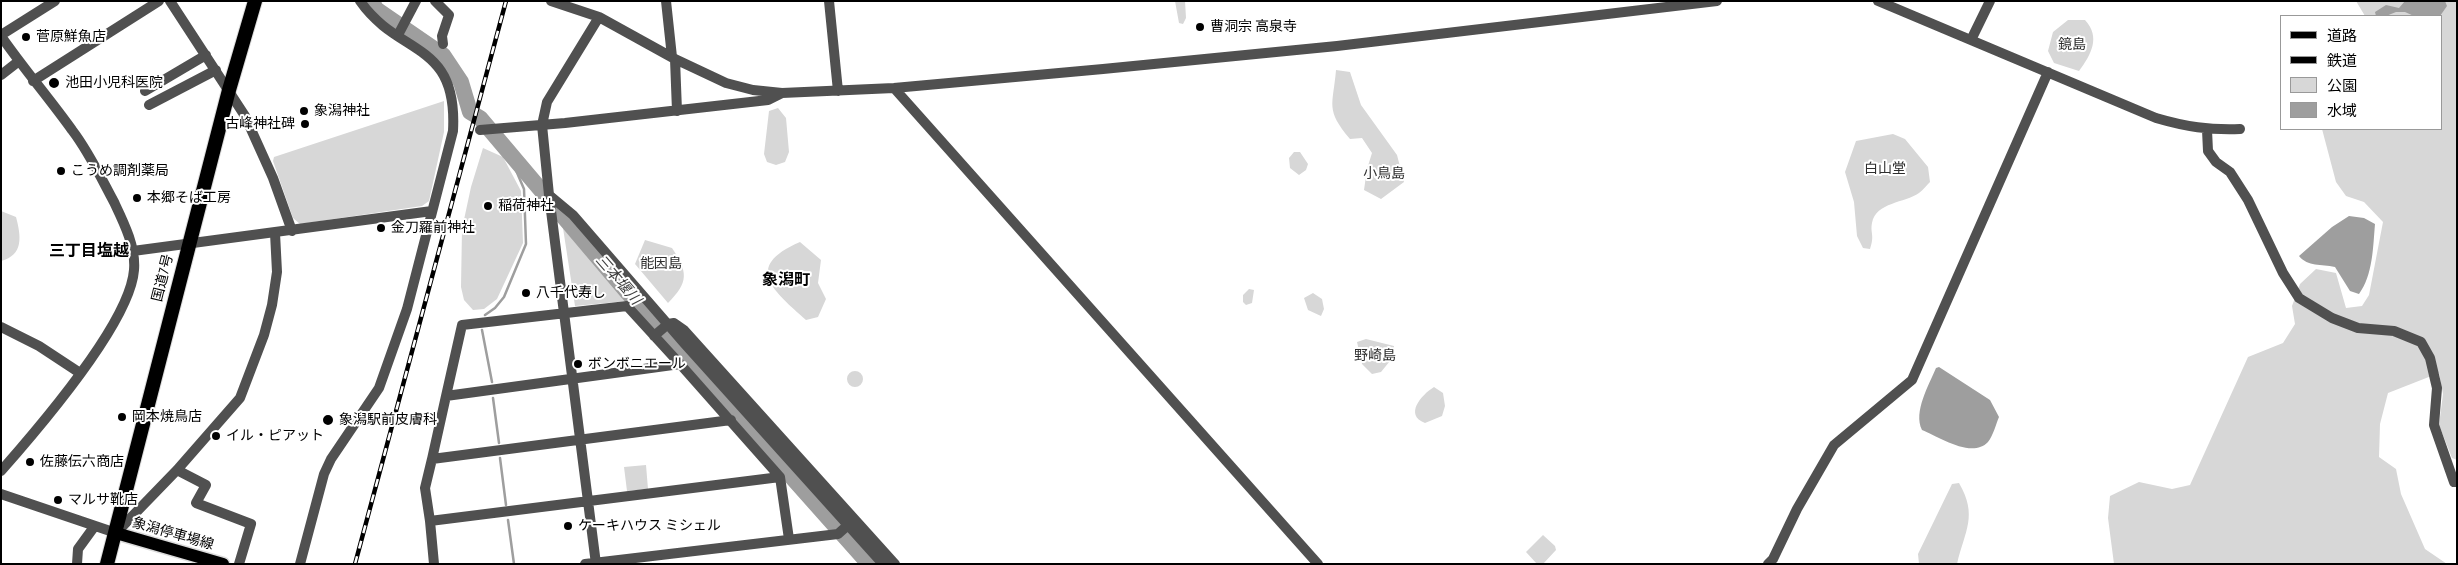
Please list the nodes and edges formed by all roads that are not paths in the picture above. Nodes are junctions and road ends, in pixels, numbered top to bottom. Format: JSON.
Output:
{"nodes":[{"id":1,"x":55,"y":1,"type":"edge"},
{"id":2,"x":159,"y":1,"type":"edge"},
{"id":3,"x":170,"y":1,"type":"edge"},
{"id":4,"x":255,"y":1,"type":"edge"},
{"id":5,"x":360,"y":1,"type":"edge"},
{"id":6,"x":416,"y":1,"type":"edge"},
{"id":7,"x":435,"y":1,"type":"edge"},
{"id":8,"x":552,"y":1,"type":"edge"},
{"id":9,"x":666,"y":1,"type":"edge"},
{"id":10,"x":829,"y":1,"type":"edge"},
{"id":11,"x":1717,"y":1,"type":"edge"},
{"id":12,"x":1878,"y":1,"type":"edge"},
{"id":13,"x":1990,"y":1,"type":"edge"},
{"id":14,"x":598,"y":17,"type":"junction"},
{"id":15,"x":398,"y":34,"type":"junction"},
{"id":16,"x":1,"y":36,"type":"edge"},
{"id":17,"x":1970,"y":40,"type":"junction"},
{"id":18,"x":443,"y":44,"type":"dead end"},
{"id":19,"x":206,"y":55,"type":"junction"},
{"id":20,"x":674,"y":58,"type":"junction"},
{"id":21,"x":19,"y":62,"type":"junction"},
{"id":22,"x":216,"y":70,"type":"junction"},
{"id":23,"x":2048,"y":72,"type":"junction"},
{"id":24,"x":1,"y":75,"type":"edge"},
{"id":25,"x":33,"y":81,"type":"junction"},
{"id":26,"x":894,"y":88,"type":"junction"},
{"id":27,"x":229,"y":90,"type":"junction"},
{"id":28,"x":838,"y":91,"type":"junction"},
{"id":29,"x":145,"y":92,"type":"dead end"},
{"id":30,"x":782,"y":93,"type":"junction"},
{"id":31,"x":150,"y":105,"type":"dead end"},
{"id":32,"x":676,"y":111,"type":"junction"},
{"id":33,"x":542,"y":125,"type":"junction"},
{"id":34,"x":2240,"y":129,"type":"dead end"},
{"id":35,"x":480,"y":130,"type":"dead end"},
{"id":36,"x":2207,"y":130,"type":"junction"},
{"id":37,"x":549,"y":195,"type":"junction"},
{"id":38,"x":432,"y":211,"type":"junction"},
{"id":39,"x":292,"y":231,"type":"junction"},
{"id":40,"x":276,"y":233,"type":"junction"},
{"id":41,"x":189,"y":244,"type":"junction"},
{"id":42,"x":133,"y":251,"type":"junction"},
{"id":43,"x":564,"y":313,"type":"junction"},
{"id":44,"x":668,"y":325,"type":"junction"},
{"id":45,"x":1,"y":327,"type":"edge"},
{"id":46,"x":655,"y":336,"type":"junction"},
{"id":47,"x":680,"y":364,"type":"junction"},
{"id":48,"x":80,"y":372,"type":"junction"},
{"id":49,"x":573,"y":380,"type":"junction"},
{"id":50,"x":446,"y":396,"type":"junction"},
{"id":51,"x":731,"y":420,"type":"junction"},
{"id":52,"x":581,"y":440,"type":"junction"},
{"id":53,"x":432,"y":459,"type":"junction"},
{"id":54,"x":177,"y":470,"type":"junction"},
{"id":55,"x":1,"y":471,"type":"edge"},
{"id":56,"x":780,"y":478,"type":"junction"},
{"id":57,"x":2457,"y":482,"type":"edge"},
{"id":58,"x":1,"y":494,"type":"edge"},
{"id":59,"x":588,"y":503,"type":"junction"},
{"id":60,"x":430,"y":522,"type":"junction"},
{"id":61,"x":848,"y":525,"type":"junction"},
{"id":62,"x":94,"y":527,"type":"junction"},
{"id":63,"x":116,"y":533,"type":"junction"},
{"id":64,"x":789,"y":539,"type":"junction"},
{"id":65,"x":218,"y":563,"type":"edge"},
{"id":66,"x":592,"y":563,"type":"edge"},
{"id":67,"x":77,"y":564,"type":"edge"},
{"id":68,"x":107,"y":564,"type":"edge"},
{"id":69,"x":239,"y":564,"type":"edge"},
{"id":70,"x":300,"y":564,"type":"edge"},
{"id":71,"x":434,"y":564,"type":"edge"},
{"id":72,"x":883,"y":564,"type":"edge"},
{"id":73,"x":895,"y":564,"type":"edge"},
{"id":74,"x":1318,"y":564,"type":"edge"},
{"id":75,"x":1768,"y":564,"type":"edge"}],
"edges":[{"from":1,"to":16,"type":"street"},
{"from":2,"to":25,"type":"street"},
{"from":3,"to":19,"type":"street"},
{"from":4,"to":27,"type":"highway","name":"国道7号"},
{"from":5,"to":15,"type":"street"},
{"from":6,"to":15,"type":"street"},
{"from":7,"to":18,"type":"street"},
{"from":8,"to":14,"type":"street"},
{"from":9,"to":20,"type":"street"},
{"from":10,"to":28,"type":"street"},
{"from":11,"to":26,"type":"street"},
{"from":12,"to":17,"type":"street"},
{"from":13,"to":17,"type":"street"},
{"from":14,"to":20,"type":"street"},
{"from":14,"to":33,"type":"street"},
{"from":15,"to":38,"type":"street"},
{"from":16,"to":21,"type":"street"},
{"from":17,"to":23,"type":"street"},
{"from":19,"to":22,"type":"street"},
{"from":19,"to":29,"type":"street"},
{"from":20,"to":30,"type":"street"},
{"from":20,"to":32,"type":"street"},
{"from":21,"to":24,"type":"street"},
{"from":21,"to":25,"type":"street"},
{"from":22,"to":27,"type":"street"},
{"from":22,"to":31,"type":"street"},
{"from":23,"to":36,"type":"street"},
{"from":23,"to":75,"type":"street"},
{"from":25,"to":42,"type":"street"},
{"from":26,"to":28,"type":"street"},
{"from":26,"to":74,"type":"street"},
{"from":27,"to":39,"type":"street"},
{"from":27,"to":41,"type":"highway","name":"国道7号"},
{"from":28,"to":30,"type":"street"},
{"from":30,"to":32,"type":"street"},
{"from":32,"to":33,"type":"street"},
{"from":33,"to":35,"type":"street"},
{"from":33,"to":37,"type":"street"},
{"from":34,"to":36,"type":"street"},
{"from":36,"to":57,"type":"street"},
{"from":37,"to":43,"type":"street"},
{"from":37,"to":44,"type":"street"},
{"from":38,"to":39,"type":"street"},
{"from":38,"to":70,"type":"street"},
{"from":39,"to":40,"type":"street"},
{"from":40,"to":41,"type":"street"},
{"from":40,"to":54,"type":"street"},
{"from":41,"to":42,"type":"street"},
{"from":41,"to":63,"type":"highway","name":"国道7号"},
{"from":42,"to":48,"type":"street"},
{"from":43,"to":46,"type":"street"},
{"from":43,"to":49,"type":"street"},
{"from":43,"to":50,"type":"street"},
{"from":44,"to":46,"type":"street"},
{"from":44,"to":61,"type":"street"},
{"from":44,"to":73,"type":"street"},
{"from":45,"to":48,"type":"street"},
{"from":46,"to":47,"type":"street"},
{"from":47,"to":49,"type":"street"},
{"from":47,"to":51,"type":"street"},
{"from":48,"to":55,"type":"street"},
{"from":49,"to":50,"type":"street"},
{"from":49,"to":52,"type":"street"},
{"from":50,"to":53,"type":"street"},
{"from":51,"to":52,"type":"street"},
{"from":51,"to":56,"type":"street"},
{"from":52,"to":53,"type":"street"},
{"from":52,"to":59,"type":"street"},
{"from":53,"to":60,"type":"street"},
{"from":54,"to":63,"type":"street"},
{"from":54,"to":69,"type":"street"},
{"from":56,"to":59,"type":"street"},
{"from":56,"to":64,"type":"street"},
{"from":58,"to":62,"type":"street"},
{"from":59,"to":60,"type":"street"},
{"from":59,"to":66,"type":"street"},
{"from":60,"to":71,"type":"street"},
{"from":61,"to":64,"type":"street"},
{"from":61,"to":72,"type":"street"},
{"from":62,"to":63,"type":"street"},
{"from":62,"to":67,"type":"street"},
{"from":63,"to":65,"type":"main road","name":"象潟停車場線"},
{"from":63,"to":68,"type":"highway","name":"国道7号"},
{"from":64,"to":66,"type":"street"}]}
